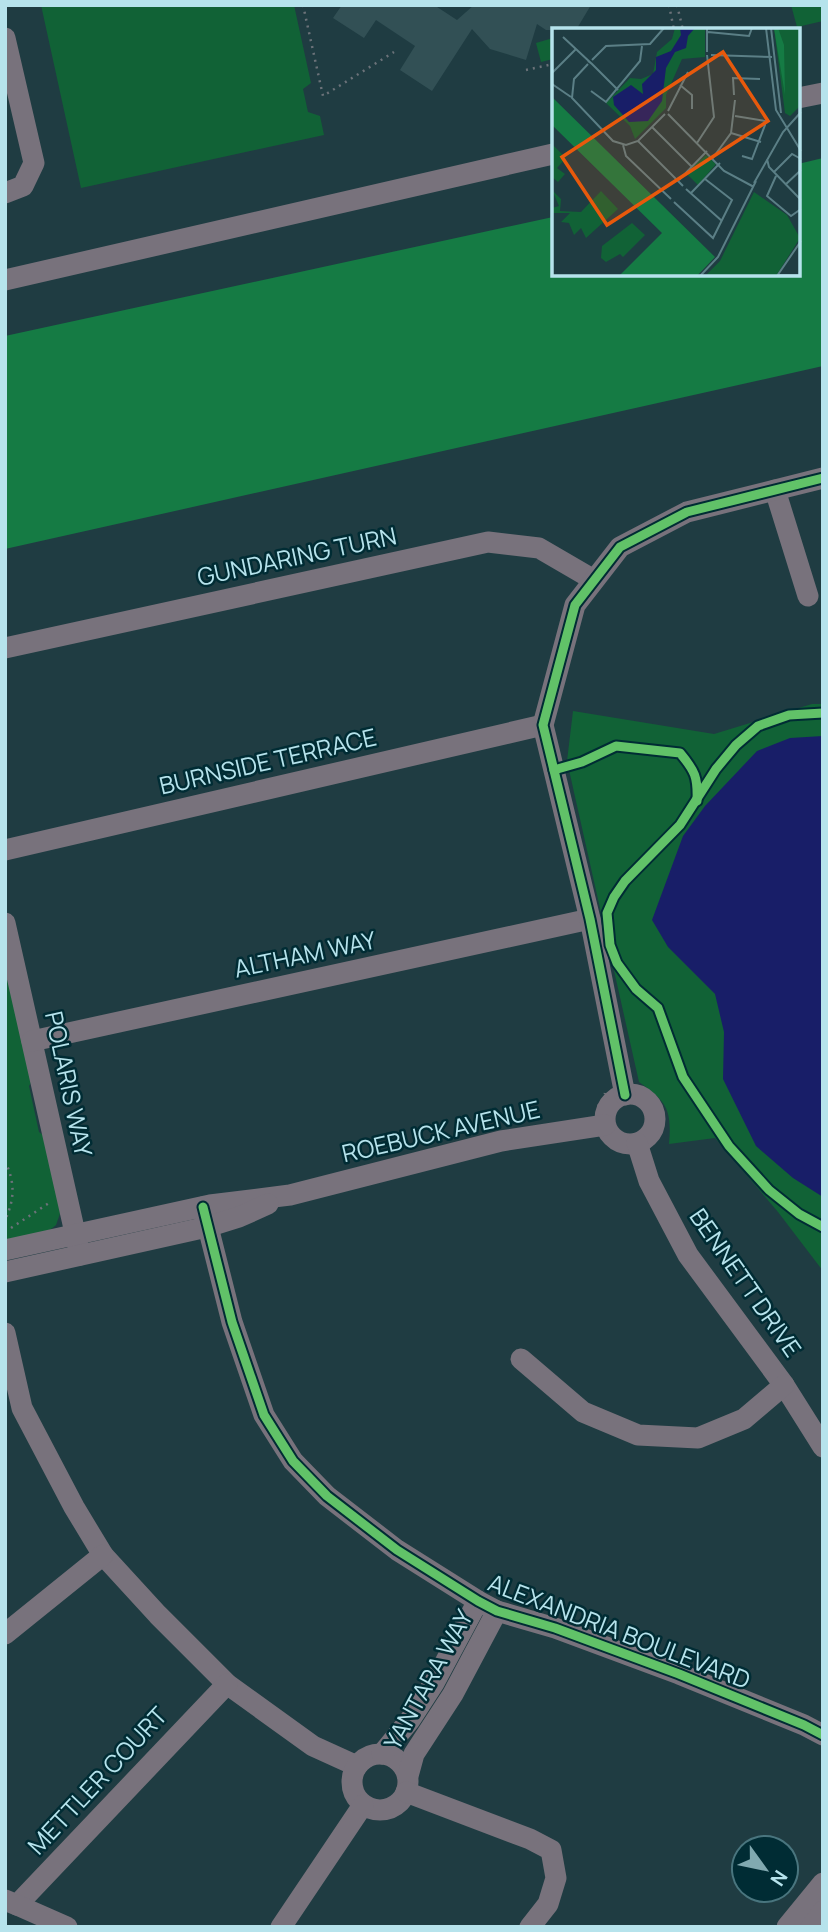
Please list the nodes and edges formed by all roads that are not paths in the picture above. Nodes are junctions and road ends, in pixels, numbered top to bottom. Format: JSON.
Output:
{"nodes":[{"id":1,"x":5,"y":38,"type":"edge"},
{"id":2,"x":823,"y":93,"type":"edge"},
{"id":3,"x":800,"y":98,"type":"edge"},
{"id":4,"x":552,"y":154,"type":"edge"},
{"id":5,"x":5,"y":193,"type":"edge"},
{"id":6,"x":5,"y":280,"type":"edge"},
{"id":7,"x":823,"y":478,"type":"edge"},
{"id":8,"x":775,"y":490,"type":"junction"},
{"id":9,"x":594,"y":580,"type":"junction"},
{"id":10,"x":808,"y":596,"type":"dead end"},
{"id":11,"x":5,"y":648,"type":"edge"},
{"id":12,"x":543,"y":725,"type":"junction"},
{"id":13,"x":5,"y":850,"type":"edge"},
{"id":14,"x":590,"y":919,"type":"junction"},
{"id":15,"x":5,"y":923,"type":"edge"},
{"id":16,"x":32,"y":1041,"type":"junction"},
{"id":17,"x":625,"y":1095,"type":"junction"},
{"id":18,"x":605,"y":1125,"type":"junction"},
{"id":19,"x":637,"y":1143,"type":"junction"},
{"id":20,"x":205,"y":1217,"type":"junction"},
{"id":21,"x":78,"y":1245,"type":"junction"},
{"id":22,"x":5,"y":1250,"type":"edge"},
{"id":23,"x":5,"y":1272,"type":"edge"},
{"id":24,"x":5,"y":1334,"type":"edge"},
{"id":25,"x":521,"y":1359,"type":"dead end"},
{"id":26,"x":784,"y":1385,"type":"junction"},
{"id":27,"x":823,"y":1447,"type":"edge"},
{"id":28,"x":103,"y":1555,"type":"junction"},
{"id":29,"x":488,"y":1606,"type":"junction"},
{"id":30,"x":5,"y":1634,"type":"edge"},
{"id":31,"x":227,"y":1684,"type":"junction"},
{"id":32,"x":823,"y":1735,"type":"edge"},
{"id":33,"x":382,"y":1754,"type":"junction"},
{"id":34,"x":356,"y":1766,"type":"junction"},
{"id":35,"x":407,"y":1784,"type":"junction"},
{"id":36,"x":363,"y":1805,"type":"junction"},
{"id":37,"x":823,"y":1883,"type":"edge"},
{"id":38,"x":11,"y":1902,"type":"edge"},
{"id":39,"x":813,"y":1916,"type":"edge"},
{"id":40,"x":67,"y":1927,"type":"edge"},
{"id":41,"x":281,"y":1927,"type":"edge"},
{"id":42,"x":530,"y":1927,"type":"edge"},
{"id":43,"x":787,"y":1927,"type":"edge"}],
"edges":[{"from":1,"to":5,"type":"street"},
{"from":2,"to":3,"type":"street"},
{"from":4,"to":6,"type":"street"},
{"from":7,"to":8,"type":"street"},
{"from":8,"to":9,"type":"street"},
{"from":8,"to":10,"type":"street"},
{"from":9,"to":11,"type":"street","name":"GUNDARING TURN"},
{"from":9,"to":12,"type":"street"},
{"from":12,"to":13,"type":"street","name":"BURNSIDE TERRACE"},
{"from":12,"to":14,"type":"street"},
{"from":14,"to":16,"type":"street","name":"ALTHAM WAY"},
{"from":14,"to":17,"type":"street"},
{"from":15,"to":16,"type":"street","name":"POLARIS WAY"},
{"from":16,"to":21,"type":"street","name":"POLARIS WAY"},
{"from":17,"to":18,"type":"street"},
{"from":17,"to":19,"type":"street"},
{"from":18,"to":19,"type":"street"},
{"from":18,"to":20,"type":"street","name":"ROEBUCK AVENUE"},
{"from":19,"to":26,"type":"street","name":"BENNETT DRIVE"},
{"from":20,"to":21,"type":"street","name":"ROEBUCK AVENUE"},
{"from":20,"to":29,"type":"street","name":"ALEXANDRIA BOULEVARD"},
{"from":21,"to":22,"type":"street","name":"ROEBUCK AVENUE"},
{"from":21,"to":23,"type":"street","name":"ROEBUCK AVENUE"},
{"from":24,"to":28,"type":"street"},
{"from":25,"to":26,"type":"street"},
{"from":26,"to":27,"type":"street","name":"BENNETT DRIVE"},
{"from":28,"to":30,"type":"street"},
{"from":28,"to":31,"type":"street"},
{"from":29,"to":32,"type":"street","name":"ALEXANDRIA BOULEVARD"},
{"from":29,"to":33,"type":"street","name":"YANTARA WAY"},
{"from":29,"to":35,"type":"street","name":"YANTARA WAY"},
{"from":31,"to":34,"type":"street"},
{"from":31,"to":38,"type":"street","name":"METTLER COURT"},
{"from":33,"to":34,"type":"street"},
{"from":33,"to":35,"type":"street"},
{"from":34,"to":36,"type":"street"},
{"from":35,"to":36,"type":"street"},
{"from":35,"to":42,"type":"street"},
{"from":36,"to":41,"type":"street"},
{"from":37,"to":39,"type":"street"},
{"from":38,"to":40,"type":"street"},
{"from":39,"to":43,"type":"street"}]}
